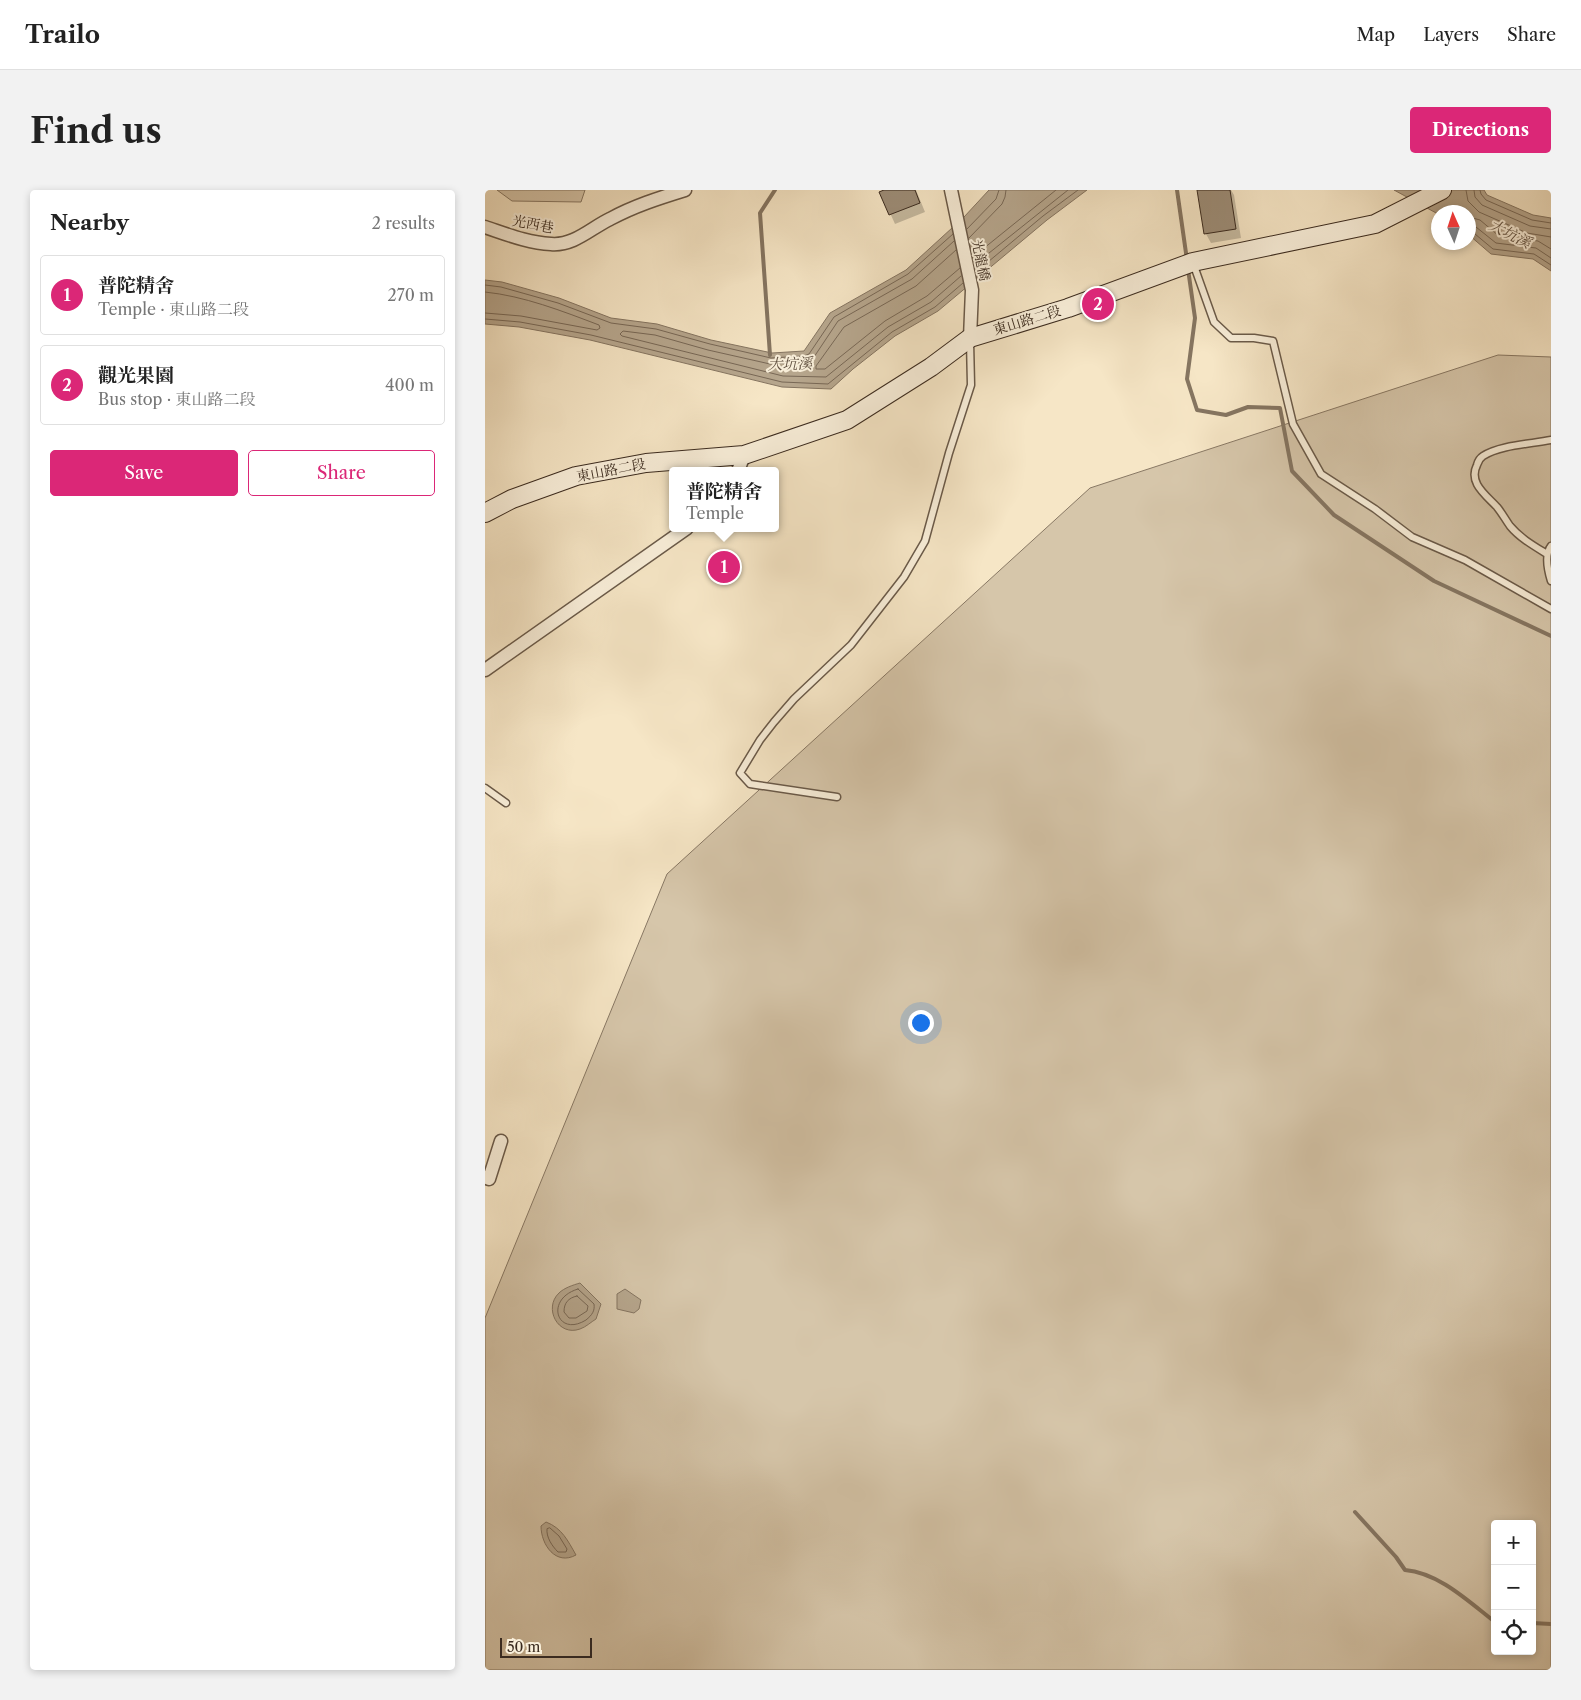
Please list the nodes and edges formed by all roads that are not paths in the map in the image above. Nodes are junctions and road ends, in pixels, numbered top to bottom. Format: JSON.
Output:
{"nodes":[{"id":1,"x":685,"y":190,"type":"edge"},
{"id":2,"x":951,"y":190,"type":"edge"},
{"id":3,"x":1443,"y":190,"type":"edge"},
{"id":4,"x":485,"y":227,"type":"edge"},
{"id":5,"x":1193,"y":262,"type":"junction"},
{"id":6,"x":970,"y":338,"type":"junction"},
{"id":7,"x":1551,"y":440,"type":"edge"},
{"id":8,"x":741,"y":463,"type":"edge"},
{"id":9,"x":485,"y":512,"type":"edge"},
{"id":10,"x":681,"y":532,"type":"edge"},
{"id":11,"x":1551,"y":546,"type":"edge"},
{"id":12,"x":1547,"y":554,"type":"junction"},
{"id":13,"x":1551,"y":581,"type":"edge"},
{"id":14,"x":1551,"y":609,"type":"edge"},
{"id":15,"x":485,"y":670,"type":"edge"},
{"id":16,"x":485,"y":788,"type":"edge"},
{"id":17,"x":837,"y":796,"type":"dead end"},
{"id":18,"x":506,"y":802,"type":"dead end"},
{"id":19,"x":501,"y":1141,"type":"dead end"},
{"id":20,"x":485,"y":1177,"type":"edge"}],
"edges":[{"from":1,"to":4,"type":"street","name":"光西巷"},
{"from":2,"to":6,"type":"street","name":"光龍橋"},
{"from":3,"to":5,"type":"main road","name":"東山路二段"},
{"from":5,"to":6,"type":"main road","name":"東山路二段"},
{"from":5,"to":14,"type":"lane"},
{"from":6,"to":8,"type":"main road","name":"東山路二段"},
{"from":6,"to":17,"type":"lane"},
{"from":7,"to":12,"type":"lane"},
{"from":8,"to":9,"type":"main road","name":"東山路二段"},
{"from":10,"to":15,"type":"street"},
{"from":11,"to":12,"type":"lane"},
{"from":12,"to":13,"type":"lane"},
{"from":16,"to":18,"type":"lane"},
{"from":19,"to":20,"type":"street"}]}
